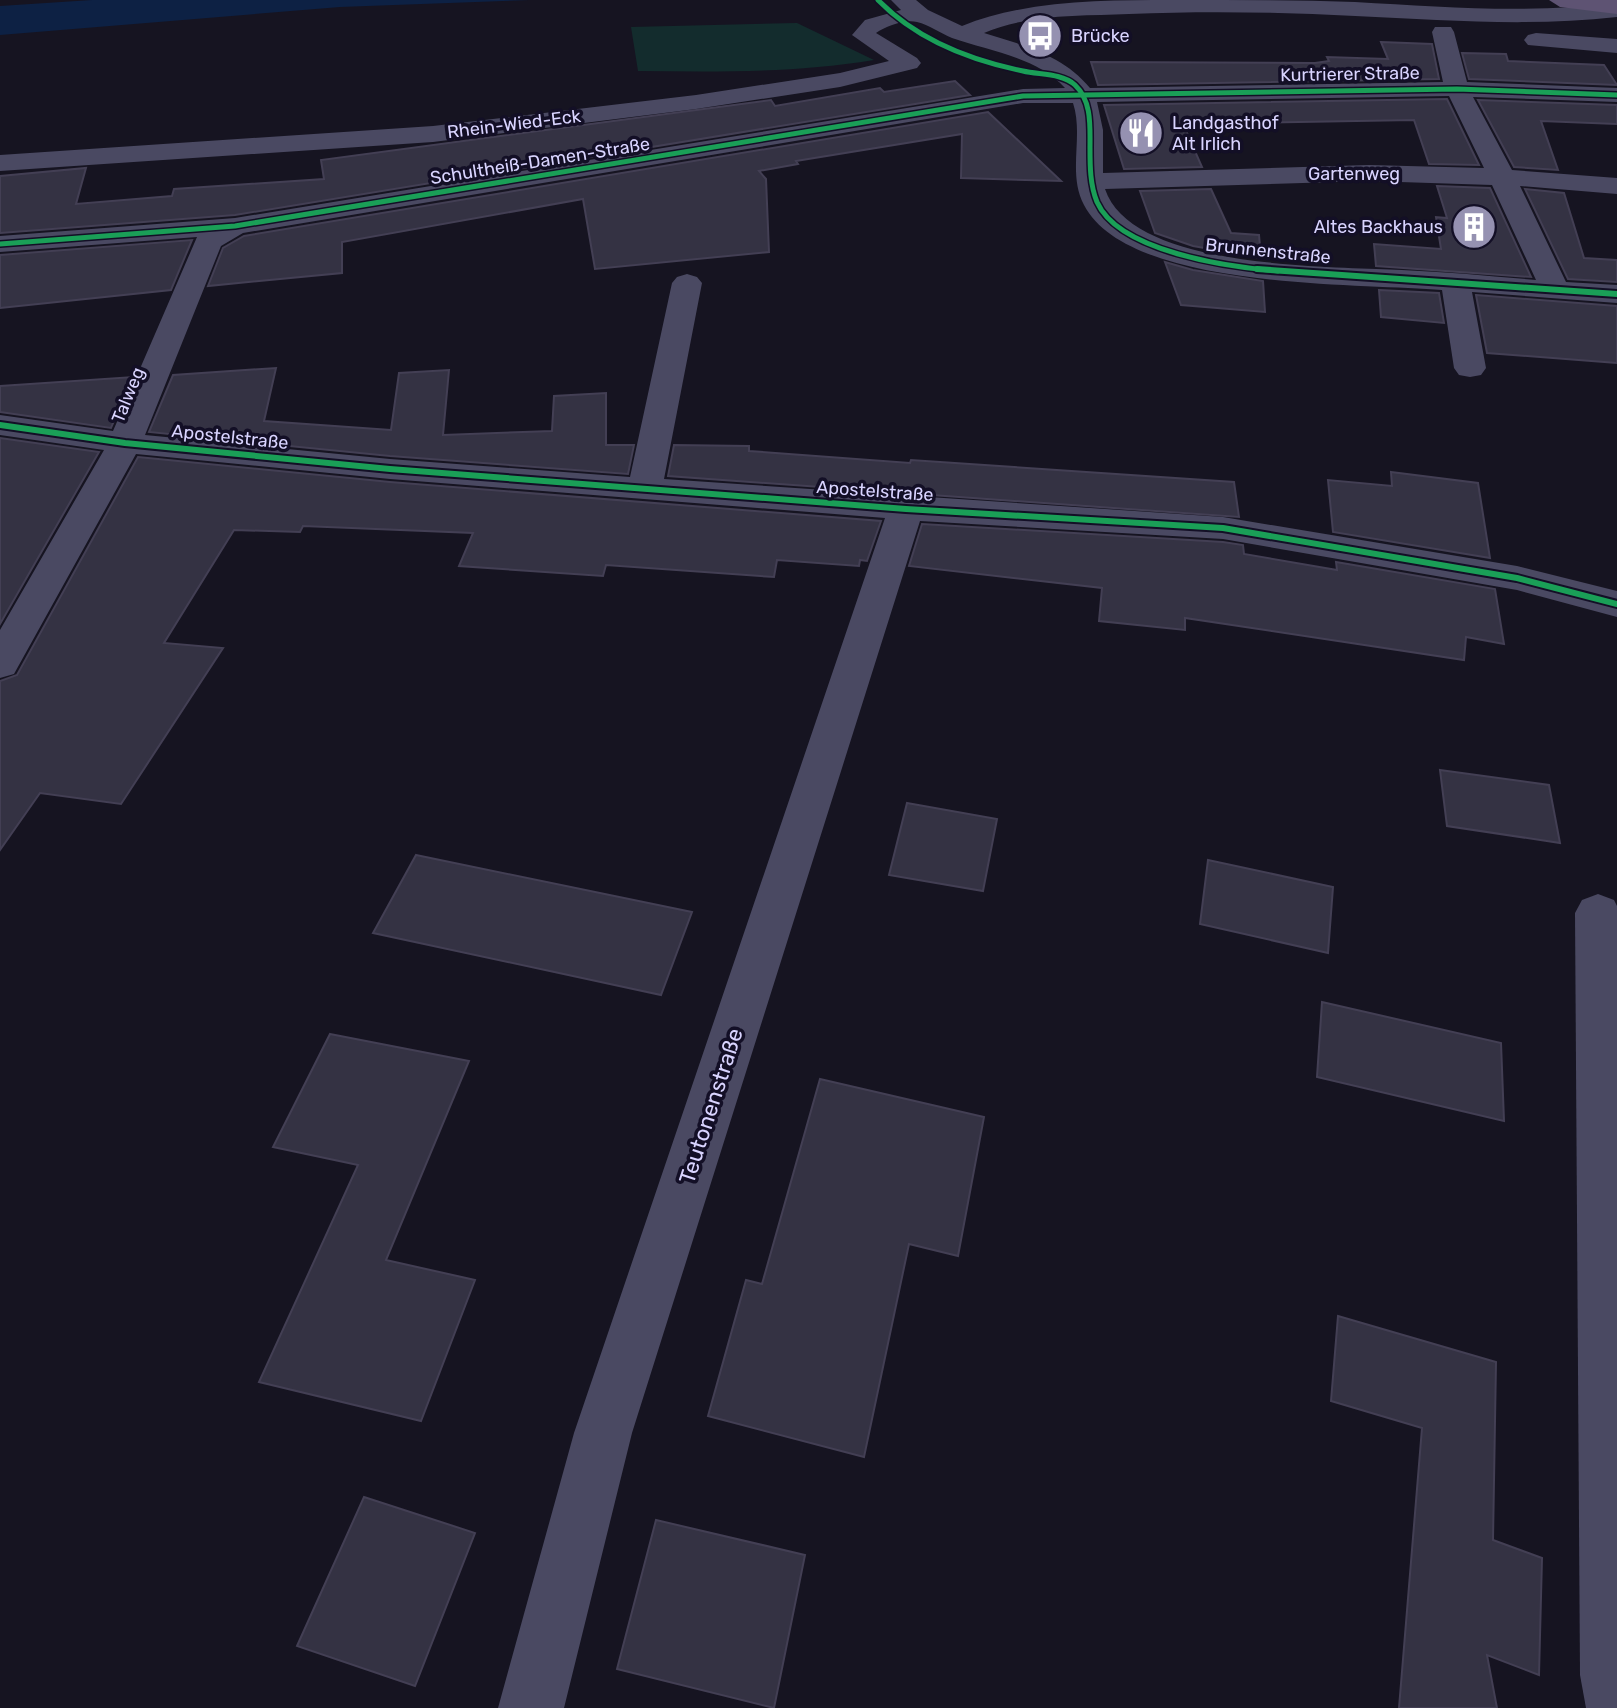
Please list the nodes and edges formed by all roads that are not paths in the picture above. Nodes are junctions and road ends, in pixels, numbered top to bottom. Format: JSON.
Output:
{"nodes":[{"id":1,"x":1560,"y":0,"type":"edge"},
{"id":2,"x":910,"y":7,"type":"edge"},
{"id":3,"x":1109,"y":8,"type":"junction"},
{"id":4,"x":1617,"y":8,"type":"edge"},
{"id":5,"x":1443,"y":32,"type":"junction"},
{"id":6,"x":964,"y":33,"type":"junction"},
{"id":7,"x":1617,"y":46,"type":"edge"},
{"id":8,"x":1457,"y":89,"type":"junction"},
{"id":9,"x":1083,"y":94,"type":"junction"},
{"id":10,"x":1617,"y":95,"type":"edge"},
{"id":11,"x":0,"y":163,"type":"edge"},
{"id":12,"x":1502,"y":177,"type":"junction"},
{"id":13,"x":1090,"y":181,"type":"junction"},
{"id":14,"x":1617,"y":186,"type":"edge"},
{"id":15,"x":235,"y":226,"type":"junction"},
{"id":16,"x":0,"y":244,"type":"edge"},
{"id":17,"x":1455,"y":282,"type":"junction"},
{"id":18,"x":687,"y":283,"type":"dead end"},
{"id":19,"x":1555,"y":290,"type":"junction"},
{"id":20,"x":1617,"y":294,"type":"edge"},
{"id":21,"x":1470,"y":368,"type":"dead end"},
{"id":22,"x":0,"y":425,"type":"edge"},
{"id":23,"x":125,"y":443,"type":"junction"},
{"id":24,"x":645,"y":489,"type":"junction"},
{"id":25,"x":906,"y":509,"type":"junction"},
{"id":26,"x":1617,"y":604,"type":"edge"},
{"id":27,"x":0,"y":664,"type":"edge"},
{"id":28,"x":1598,"y":913,"type":"dead end"},
{"id":29,"x":1616,"y":1685,"type":"edge"},
{"id":30,"x":531,"y":1708,"type":"edge"}],
"edges":[{"from":1,"to":4,"type":"main road"},
{"from":2,"to":6,"type":"street"},
{"from":2,"to":11,"type":"street","name":"Rhein-Wied-Eck"},
{"from":3,"to":4,"type":"street"},
{"from":3,"to":5,"type":"street"},
{"from":3,"to":6,"type":"street"},
{"from":5,"to":7,"type":"street"},
{"from":5,"to":8,"type":"street"},
{"from":6,"to":9,"type":"street"},
{"from":8,"to":9,"type":"street","name":"Kurtrierer Straße"},
{"from":8,"to":10,"type":"street","name":"Kurtrierer Straße"},
{"from":8,"to":12,"type":"street"},
{"from":9,"to":13,"type":"street","name":"Brunnenstraße"},
{"from":9,"to":15,"type":"street","name":"Schultheiß-Damen-Straße"},
{"from":12,"to":13,"type":"street","name":"Gartenweg"},
{"from":12,"to":14,"type":"street","name":"Gartenweg"},
{"from":12,"to":19,"type":"street"},
{"from":13,"to":17,"type":"street","name":"Brunnenstraße"},
{"from":15,"to":16,"type":"street","name":"Schultheiß-Damen-Straße"},
{"from":15,"to":23,"type":"street","name":"Talweg"},
{"from":17,"to":19,"type":"street","name":"Brunnenstraße"},
{"from":17,"to":21,"type":"street"},
{"from":18,"to":24,"type":"street"},
{"from":19,"to":20,"type":"street","name":"Brunnenstraße"},
{"from":22,"to":23,"type":"street","name":"Apostelstraße"},
{"from":23,"to":24,"type":"street","name":"Apostelstraße"},
{"from":23,"to":27,"type":"street","name":"Talweg"},
{"from":24,"to":25,"type":"street","name":"Apostelstraße"},
{"from":25,"to":26,"type":"street","name":"Apostelstraße"},
{"from":25,"to":30,"type":"street","name":"Teutonenstraße"},
{"from":28,"to":29,"type":"street"}]}
